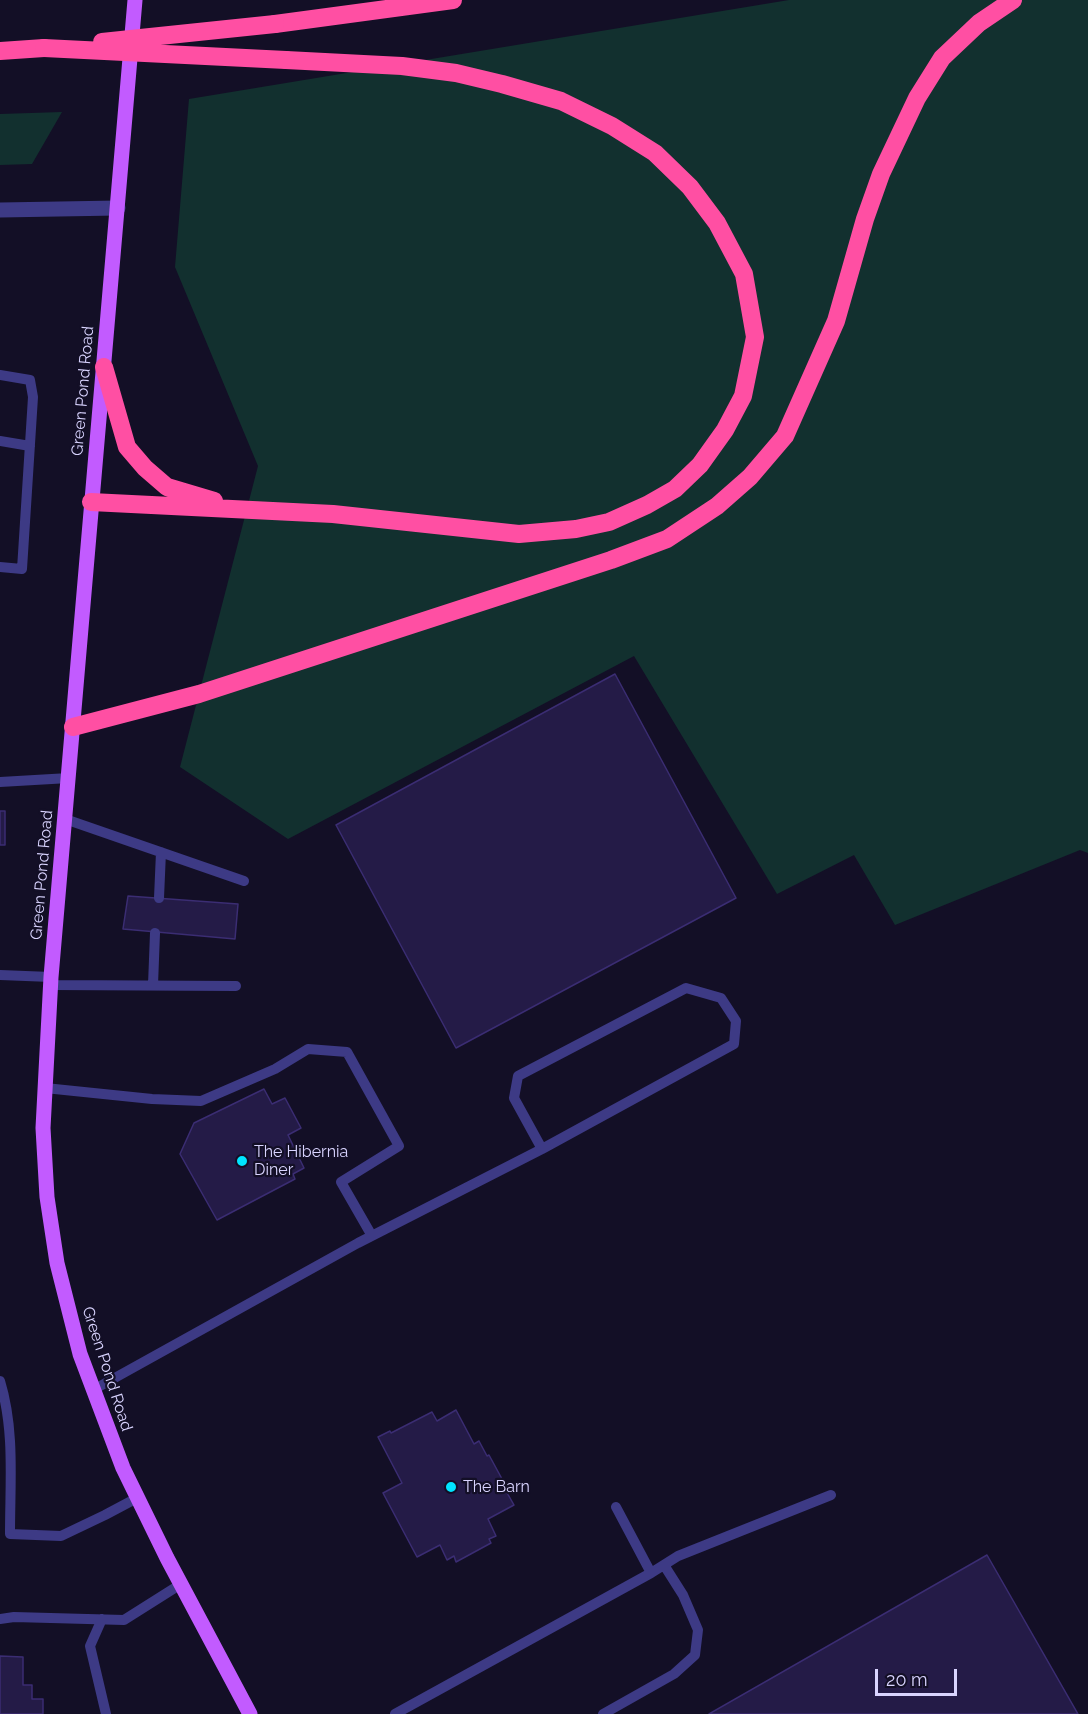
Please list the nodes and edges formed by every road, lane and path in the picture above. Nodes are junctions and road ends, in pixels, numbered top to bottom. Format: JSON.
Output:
{"nodes":[{"id":1,"x":135,"y":0,"type":"edge"},
{"id":2,"x":453,"y":0,"type":"edge"},
{"id":3,"x":1013,"y":0,"type":"edge"},
{"id":4,"x":44,"y":48,"type":"junction"},
{"id":5,"x":0,"y":51,"type":"edge"},
{"id":6,"x":118,"y":208,"type":"junction"},
{"id":7,"x":0,"y":210,"type":"edge"},
{"id":8,"x":104,"y":367,"type":"junction"},
{"id":9,"x":0,"y":375,"type":"edge"},
{"id":10,"x":0,"y":441,"type":"edge"},
{"id":11,"x":30,"y":446,"type":"junction"},
{"id":12,"x":91,"y":502,"type":"junction"},
{"id":13,"x":247,"y":510,"type":"junction"},
{"id":14,"x":0,"y":567,"type":"edge"},
{"id":15,"x":73,"y":727,"type":"junction"},
{"id":16,"x":69,"y":778,"type":"junction"},
{"id":17,"x":0,"y":782,"type":"edge"},
{"id":18,"x":65,"y":819,"type":"junction"},
{"id":19,"x":161,"y":852,"type":"junction"},
{"id":20,"x":244,"y":881,"type":"dead end"},
{"id":21,"x":159,"y":898,"type":"dead end"},
{"id":22,"x":155,"y":933,"type":"dead end"},
{"id":23,"x":0,"y":975,"type":"edge"},
{"id":24,"x":51,"y":981,"type":"junction"},
{"id":25,"x":153,"y":985,"type":"junction"},
{"id":26,"x":236,"y":986,"type":"dead end"},
{"id":27,"x":45,"y":1088,"type":"junction"},
{"id":28,"x":542,"y":1149,"type":"junction"},
{"id":29,"x":372,"y":1236,"type":"junction"},
{"id":30,"x":0,"y":1381,"type":"edge"},
{"id":31,"x":93,"y":1390,"type":"junction"},
{"id":32,"x":831,"y":1495,"type":"dead end"},
{"id":33,"x":137,"y":1498,"type":"junction"},
{"id":34,"x":616,"y":1507,"type":"dead end"},
{"id":35,"x":5,"y":1534,"type":"edge"},
{"id":36,"x":664,"y":1565,"type":"junction"},
{"id":37,"x":651,"y":1573,"type":"junction"},
{"id":38,"x":181,"y":1584,"type":"junction"},
{"id":39,"x":0,"y":1619,"type":"edge"},
{"id":40,"x":102,"y":1619,"type":"junction"},
{"id":41,"x":106,"y":1714,"type":"edge"},
{"id":42,"x":250,"y":1714,"type":"edge"},
{"id":43,"x":395,"y":1714,"type":"edge"},
{"id":44,"x":603,"y":1714,"type":"edge"}],
"edges":[{"from":1,"to":6,"type":"main road","name":"Green Pond Road"},
{"from":2,"to":4,"type":"highway","bridge":true},
{"from":3,"to":15,"type":"highway"},
{"from":4,"to":5,"type":"highway"},
{"from":4,"to":13,"type":"highway","bridge":true},
{"from":6,"to":7,"type":"street"},
{"from":6,"to":8,"type":"main road","name":"Green Pond Road"},
{"from":8,"to":12,"type":"main road","name":"Green Pond Road"},
{"from":8,"to":13,"type":"highway"},
{"from":9,"to":11,"type":"lane"},
{"from":10,"to":11,"type":"lane"},
{"from":11,"to":14,"type":"lane"},
{"from":12,"to":13,"type":"highway"},
{"from":12,"to":15,"type":"main road","name":"Green Pond Road"},
{"from":15,"to":16,"type":"main road","name":"Green Pond Road"},
{"from":16,"to":17,"type":"lane"},
{"from":16,"to":18,"type":"main road","name":"Green Pond Road"},
{"from":18,"to":19,"type":"lane"},
{"from":18,"to":24,"type":"main road","name":"Green Pond Road"},
{"from":19,"to":20,"type":"lane"},
{"from":19,"to":21,"type":"lane"},
{"from":22,"to":25,"type":"lane"},
{"from":23,"to":24,"type":"lane"},
{"from":24,"to":25,"type":"lane"},
{"from":24,"to":27,"type":"main road","name":"Green Pond Road"},
{"from":25,"to":26,"type":"lane"},
{"from":27,"to":29,"type":"lane"},
{"from":27,"to":31,"type":"main road","name":"Green Pond Road"},
{"from":28,"to":28,"type":"lane"},
{"from":28,"to":29,"type":"lane"},
{"from":29,"to":31,"type":"lane"},
{"from":30,"to":35,"type":"lane"},
{"from":31,"to":33,"type":"main road","name":"Green Pond Road"},
{"from":32,"to":36,"type":"lane"},
{"from":33,"to":35,"type":"lane"},
{"from":33,"to":38,"type":"main road","name":"Green Pond Road"},
{"from":34,"to":37,"type":"lane"},
{"from":36,"to":37,"type":"lane"},
{"from":36,"to":44,"type":"lane"},
{"from":37,"to":43,"type":"lane"},
{"from":38,"to":40,"type":"lane"},
{"from":38,"to":42,"type":"main road","name":"Green Pond Road"},
{"from":39,"to":40,"type":"lane"},
{"from":40,"to":41,"type":"lane"}]}
